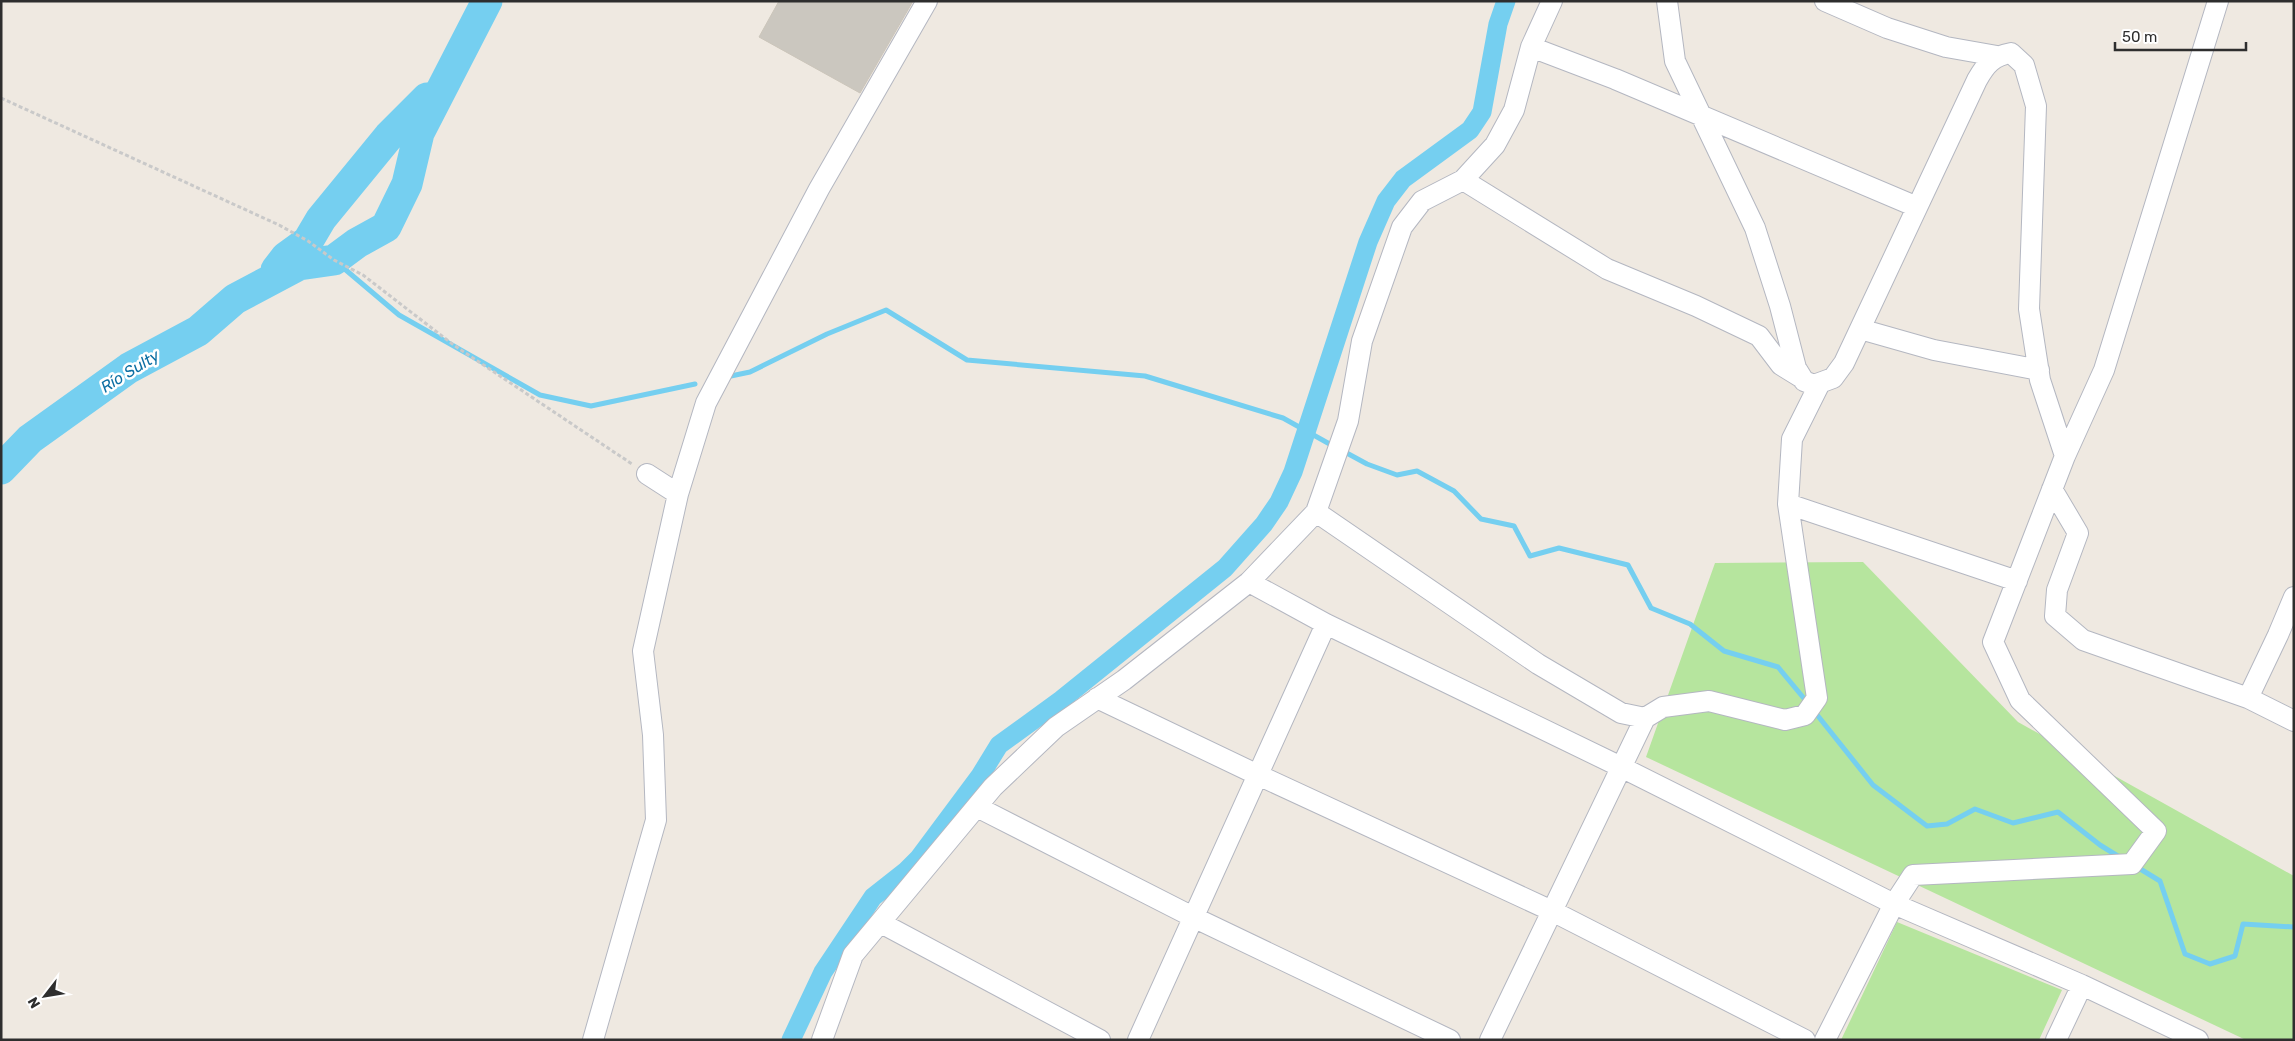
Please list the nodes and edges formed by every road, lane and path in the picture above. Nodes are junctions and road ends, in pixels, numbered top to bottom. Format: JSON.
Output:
{"nodes":[{"id":1,"x":927,"y":1,"type":"edge"},
{"id":2,"x":1552,"y":1,"type":"edge"},
{"id":3,"x":1667,"y":1,"type":"edge"},
{"id":4,"x":1825,"y":1,"type":"edge"},
{"id":5,"x":2218,"y":1,"type":"edge"},
{"id":6,"x":1531,"y":47,"type":"junction"},
{"id":7,"x":1997,"y":56,"type":"junction"},
{"id":8,"x":1,"y":98,"type":"edge"},
{"id":9,"x":1701,"y":116,"type":"junction"},
{"id":10,"x":1463,"y":180,"type":"junction"},
{"id":11,"x":1917,"y":207,"type":"junction"},
{"id":12,"x":1860,"y":329,"type":"junction"},
{"id":13,"x":2039,"y":370,"type":"junction"},
{"id":14,"x":1811,"y":380,"type":"junction"},
{"id":15,"x":2064,"y":456,"type":"junction"},
{"id":16,"x":647,"y":474,"type":"joint"},
{"id":17,"x":2052,"y":490,"type":"junction"},
{"id":18,"x":678,"y":494,"type":"junction"},
{"id":19,"x":1788,"y":504,"type":"junction"},
{"id":20,"x":1316,"y":512,"type":"junction"},
{"id":21,"x":2017,"y":581,"type":"junction"},
{"id":22,"x":1249,"y":582,"type":"junction"},
{"id":23,"x":2294,"y":597,"type":"edge"},
{"id":24,"x":1326,"y":624,"type":"junction"},
{"id":25,"x":1097,"y":698,"type":"junction"},
{"id":26,"x":2248,"y":698,"type":"junction"},
{"id":27,"x":1645,"y":718,"type":"junction"},
{"id":28,"x":2294,"y":721,"type":"edge"},
{"id":29,"x":1621,"y":767,"type":"junction"},
{"id":30,"x":1258,"y":775,"type":"junction"},
{"id":31,"x":976,"y":807,"type":"junction"},
{"id":32,"x":1894,"y":904,"type":"junction"},
{"id":33,"x":1552,"y":911,"type":"junction"},
{"id":34,"x":1193,"y":917,"type":"junction"},
{"id":35,"x":881,"y":923,"type":"junction"},
{"id":36,"x":2082,"y":985,"type":"junction"},
{"id":37,"x":593,"y":1040,"type":"edge"},
{"id":38,"x":822,"y":1040,"type":"edge"},
{"id":39,"x":1100,"y":1040,"type":"edge"},
{"id":40,"x":1138,"y":1040,"type":"edge"},
{"id":41,"x":1450,"y":1040,"type":"edge"},
{"id":42,"x":1490,"y":1040,"type":"edge"},
{"id":43,"x":1805,"y":1040,"type":"edge"},
{"id":44,"x":1824,"y":1040,"type":"edge"},
{"id":45,"x":2056,"y":1040,"type":"edge"},
{"id":46,"x":2198,"y":1040,"type":"edge"}],
"edges":[{"from":1,"to":18,"type":"street"},
{"from":2,"to":6,"type":"street"},
{"from":3,"to":9,"type":"street"},
{"from":4,"to":7,"type":"street"},
{"from":5,"to":15,"type":"street"},
{"from":6,"to":9,"type":"street"},
{"from":6,"to":10,"type":"street"},
{"from":7,"to":11,"type":"street"},
{"from":7,"to":13,"type":"street"},
{"from":8,"to":16,"type":"path"},
{"from":9,"to":11,"type":"street"},
{"from":9,"to":14,"type":"street"},
{"from":10,"to":14,"type":"street"},
{"from":10,"to":20,"type":"street"},
{"from":11,"to":12,"type":"street"},
{"from":12,"to":13,"type":"street"},
{"from":12,"to":14,"type":"street"},
{"from":13,"to":15,"type":"street"},
{"from":14,"to":19,"type":"street"},
{"from":15,"to":17,"type":"street"},
{"from":16,"to":18,"type":"street"},
{"from":17,"to":21,"type":"street"},
{"from":17,"to":26,"type":"street"},
{"from":18,"to":37,"type":"street"},
{"from":19,"to":21,"type":"street"},
{"from":19,"to":27,"type":"street"},
{"from":20,"to":22,"type":"street"},
{"from":20,"to":27,"type":"street"},
{"from":21,"to":32,"type":"street"},
{"from":22,"to":24,"type":"street"},
{"from":22,"to":25,"type":"street"},
{"from":23,"to":26,"type":"street"},
{"from":24,"to":29,"type":"street"},
{"from":24,"to":30,"type":"street"},
{"from":25,"to":30,"type":"street"},
{"from":25,"to":31,"type":"street"},
{"from":26,"to":28,"type":"street"},
{"from":27,"to":29,"type":"street"},
{"from":29,"to":32,"type":"street"},
{"from":29,"to":33,"type":"street"},
{"from":30,"to":33,"type":"street"},
{"from":30,"to":34,"type":"street"},
{"from":31,"to":34,"type":"street"},
{"from":31,"to":35,"type":"street"},
{"from":32,"to":36,"type":"street"},
{"from":32,"to":44,"type":"street"},
{"from":33,"to":42,"type":"street"},
{"from":33,"to":43,"type":"street"},
{"from":34,"to":40,"type":"street"},
{"from":34,"to":41,"type":"street"},
{"from":35,"to":38,"type":"street"},
{"from":35,"to":39,"type":"street"},
{"from":36,"to":45,"type":"street"},
{"from":36,"to":46,"type":"street"}]}
